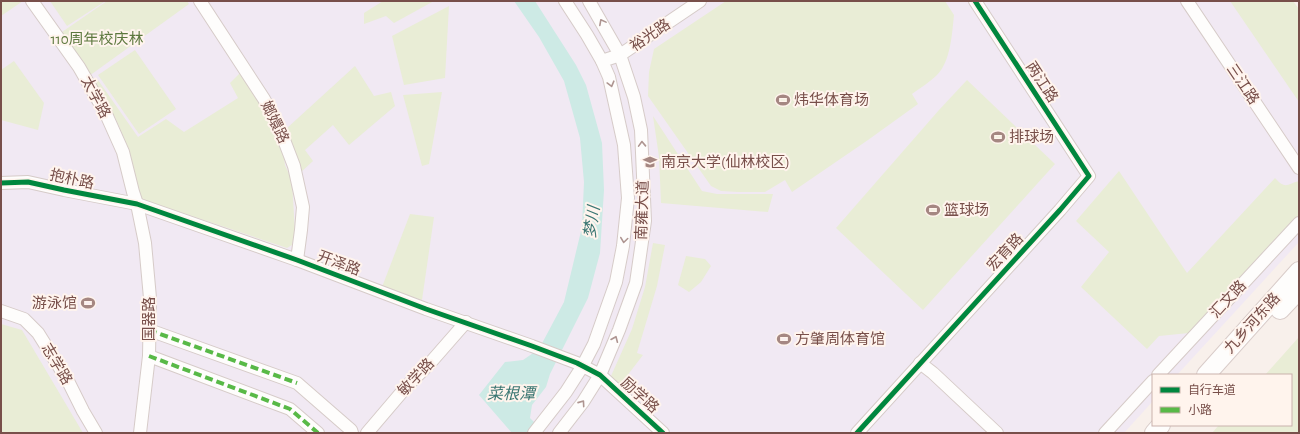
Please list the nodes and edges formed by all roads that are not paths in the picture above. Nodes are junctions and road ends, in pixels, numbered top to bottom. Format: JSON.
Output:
{"nodes":[{"id":1,"x":32,"y":1,"type":"edge"},
{"id":2,"x":200,"y":1,"type":"edge"},
{"id":3,"x":565,"y":1,"type":"edge"},
{"id":4,"x":589,"y":1,"type":"edge"},
{"id":5,"x":700,"y":1,"type":"edge"},
{"id":6,"x":974,"y":1,"type":"edge"},
{"id":7,"x":1187,"y":1,"type":"edge"},
{"id":8,"x":620,"y":55,"type":"junction"},
{"id":9,"x":602,"y":61,"type":"junction"},
{"id":10,"x":1299,"y":168,"type":"edge"},
{"id":11,"x":1089,"y":176,"type":"joint"},
{"id":12,"x":1,"y":183,"type":"edge"},
{"id":13,"x":138,"y":204,"type":"junction"},
{"id":14,"x":626,"y":220,"type":"junction"},
{"id":15,"x":645,"y":221,"type":"junction"},
{"id":16,"x":1299,"y":223,"type":"edge"},
{"id":17,"x":297,"y":260,"type":"junction"},
{"id":18,"x":1299,"y":271,"type":"edge"},
{"id":19,"x":1299,"y":290,"type":"edge"},
{"id":20,"x":1,"y":311,"type":"edge"},
{"id":21,"x":466,"y":322,"type":"junction"},
{"id":22,"x":149,"y":330,"type":"junction"},
{"id":23,"x":149,"y":356,"type":"junction"},
{"id":24,"x":920,"y":363,"type":"junction"},
{"id":25,"x":580,"y":365,"type":"junction"},
{"id":26,"x":1159,"y":374,"type":"edge"},
{"id":27,"x":1207,"y":374,"type":"edge"},
{"id":28,"x":1221,"y":374,"type":"edge"},
{"id":29,"x":600,"y":375,"type":"junction"},
{"id":30,"x":1152,"y":382,"type":"edge"},
{"id":31,"x":560,"y":431,"type":"edge"},
{"id":32,"x":96,"y":433,"type":"edge"},
{"id":33,"x":140,"y":433,"type":"edge"},
{"id":34,"x":318,"y":433,"type":"edge"},
{"id":35,"x":352,"y":433,"type":"edge"},
{"id":36,"x":367,"y":433,"type":"edge"},
{"id":37,"x":534,"y":433,"type":"edge"},
{"id":38,"x":664,"y":433,"type":"edge"},
{"id":39,"x":856,"y":433,"type":"edge"},
{"id":40,"x":996,"y":433,"type":"edge"},
{"id":41,"x":1105,"y":433,"type":"edge"}],
"edges":[{"from":1,"to":13,"type":"street","name":"太学路"},
{"from":2,"to":17,"type":"street","name":"嫏嬛路"},
{"from":3,"to":9,"type":"street","name":"南雍大道"},
{"from":8,"to":4,"type":"street","name":"南雍大道","one_way":true},
{"from":5,"to":8,"type":"street","name":"裕光路"},
{"from":6,"to":11,"type":"street","name":"两江路"},
{"from":7,"to":10,"type":"street","name":"三江路"},
{"from":8,"to":9,"type":"street","name":"裕光路"},
{"from":15,"to":8,"type":"street","name":"南雍大道","one_way":true},
{"from":9,"to":14,"type":"street","name":"南雍大道","one_way":true},
{"from":11,"to":24,"type":"street","name":"宏育路"},
{"from":12,"to":13,"type":"street","name":"抱朴路"},
{"from":13,"to":17,"type":"street","name":"开泽路"},
{"from":13,"to":22,"type":"street","name":"国器路"},
{"from":14,"to":15,"type":"street"},
{"from":14,"to":25,"type":"street","name":"南雍大道","one_way":true},
{"from":29,"to":15,"type":"street","name":"南雍大道","one_way":true},
{"from":16,"to":26,"type":"street","name":"汇文路"},
{"from":17,"to":21,"type":"street","name":"开泽路"},
{"from":18,"to":27,"type":"main road","name":"九乡河东路"},
{"from":19,"to":28,"type":"main road","name":"九乡河东路"},
{"from":20,"to":32,"type":"street","name":"志学路"},
{"from":21,"to":25,"type":"street","name":"开泽路"},
{"from":21,"to":36,"type":"street","name":"敏学路"},
{"from":22,"to":23,"type":"street","name":"国器路"},
{"from":22,"to":35,"type":"street"},
{"from":23,"to":33,"type":"street","name":"国器路"},
{"from":23,"to":34,"type":"street"},
{"from":24,"to":39,"type":"street","name":"宏育路"},
{"from":24,"to":40,"type":"street"},
{"from":25,"to":29,"type":"street","name":"励学路"},
{"from":25,"to":37,"type":"street","name":"南雍大道"},
{"from":31,"to":29,"type":"street","name":"南雍大道","one_way":true},
{"from":29,"to":38,"type":"street","name":"励学路"},
{"from":30,"to":41,"type":"street"}]}
